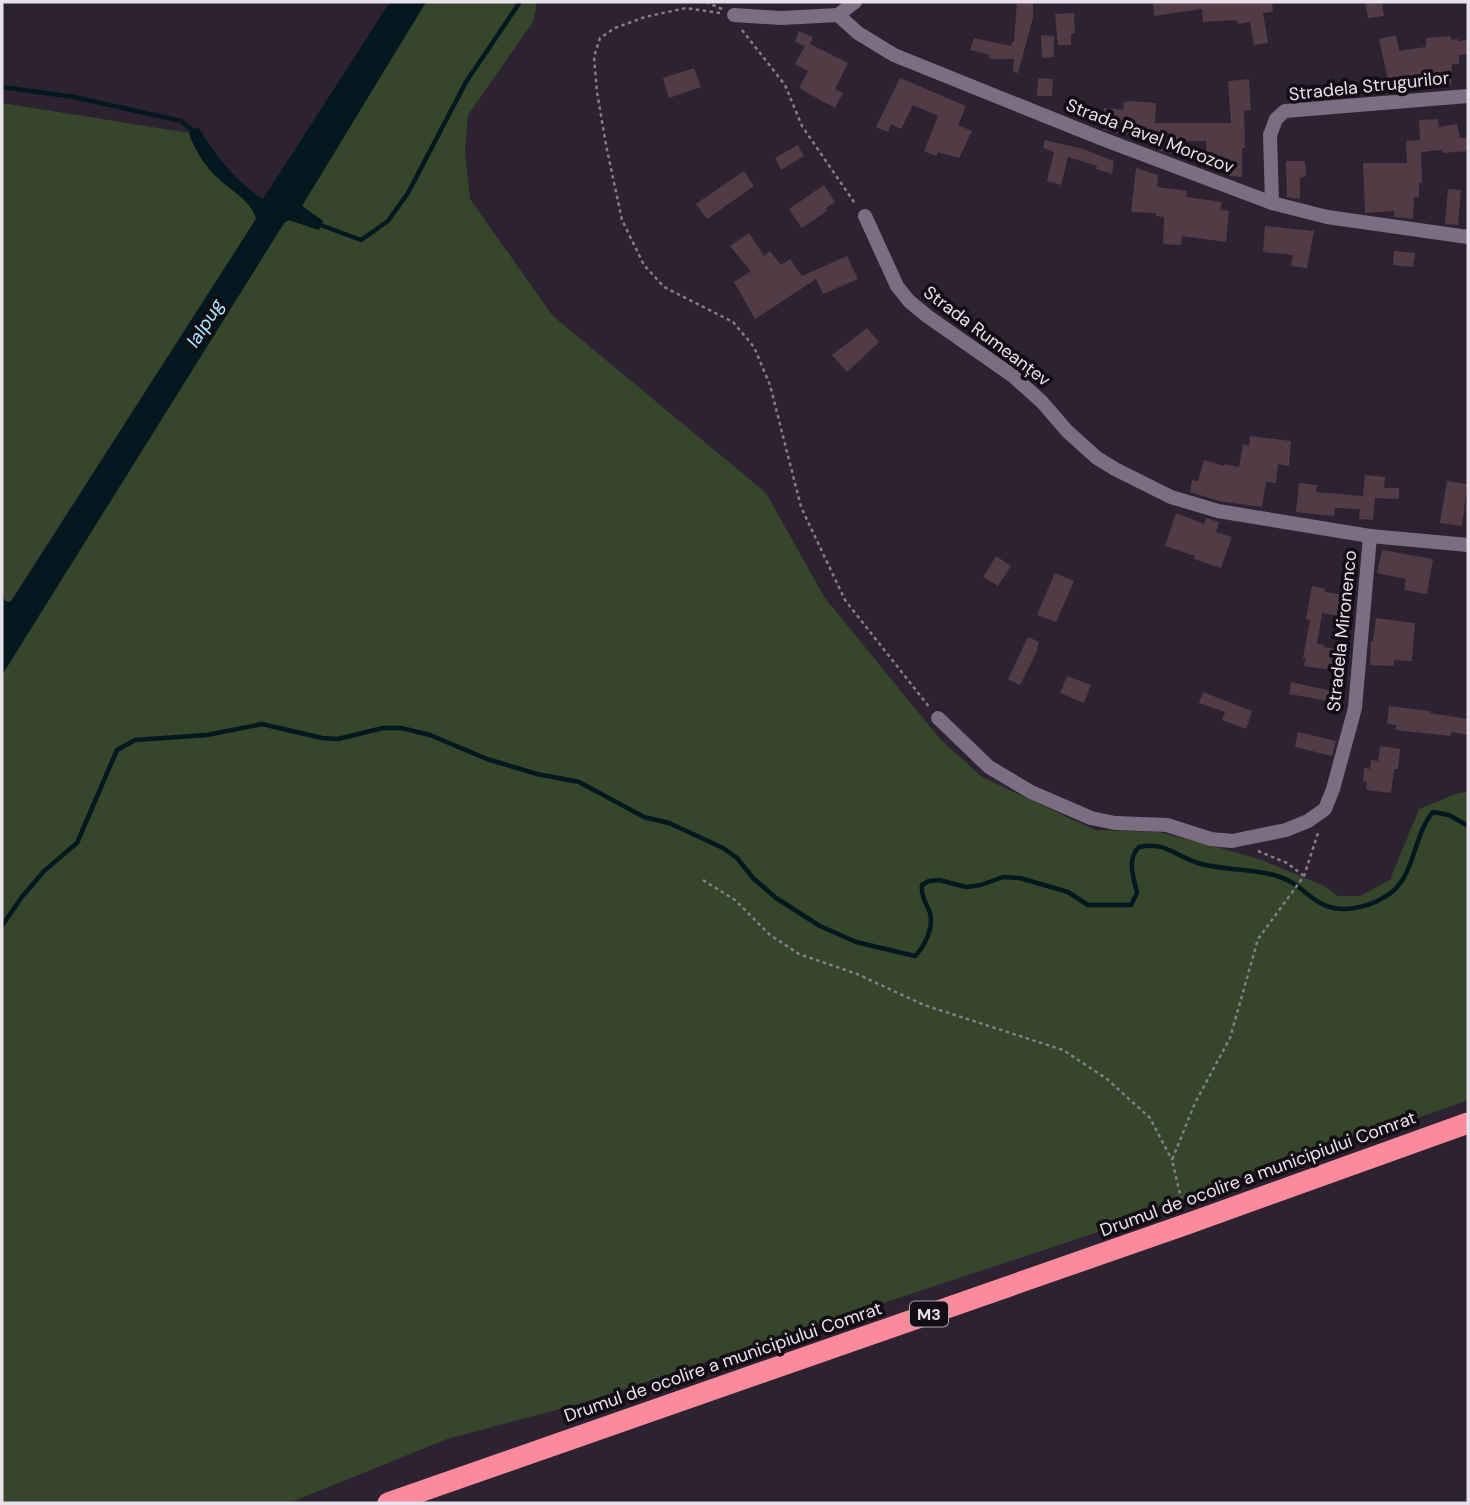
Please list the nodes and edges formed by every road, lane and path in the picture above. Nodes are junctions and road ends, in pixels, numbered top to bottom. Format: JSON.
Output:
{"nodes":[{"id":1,"x":706,"y":2,"type":"edge"},
{"id":2,"x":855,"y":2,"type":"edge"},
{"id":3,"x":734,"y":15,"type":"junction"},
{"id":4,"x":838,"y":15,"type":"junction"},
{"id":5,"x":1468,"y":96,"type":"edge"},
{"id":6,"x":1272,"y":202,"type":"junction"},
{"id":7,"x":865,"y":216,"type":"joint"},
{"id":8,"x":1468,"y":237,"type":"edge"},
{"id":9,"x":1370,"y":536,"type":"junction"},
{"id":10,"x":1468,"y":545,"type":"edge"},
{"id":11,"x":938,"y":718,"type":"joint"},
{"id":12,"x":1325,"y":809,"type":"junction"},
{"id":13,"x":1240,"y":839,"type":"junction"},
{"id":14,"x":1303,"y":877,"type":"junction"},
{"id":15,"x":703,"y":880,"type":"dead end"},
{"id":16,"x":1468,"y":1123,"type":"edge"},
{"id":17,"x":1172,"y":1160,"type":"junction"},
{"id":18,"x":1187,"y":1224,"type":"junction"},
{"id":19,"x":388,"y":1503,"type":"edge"}],
"edges":[{"from":1,"to":3,"type":"path"},
{"from":2,"to":4,"type":"street"},
{"from":3,"to":4,"type":"street"},
{"from":3,"to":7,"type":"path"},
{"from":3,"to":11,"type":"path"},
{"from":4,"to":6,"type":"street","name":"Strada Pavel Morozov"},
{"from":5,"to":6,"type":"street","name":"Stradela Strugurilor"},
{"from":6,"to":8,"type":"street","name":"Strada Pavel Morozov"},
{"from":7,"to":9,"type":"street","name":"Strada Rumeanțev"},
{"from":9,"to":10,"type":"street","name":"Strada Rumeanțev"},
{"from":9,"to":12,"type":"street","name":"Stradela Mironenco"},
{"from":11,"to":13,"type":"street"},
{"from":12,"to":13,"type":"street"},
{"from":12,"to":14,"type":"path"},
{"from":13,"to":14,"type":"path"},
{"from":14,"to":17,"type":"path"},
{"from":15,"to":17,"type":"path"},
{"from":16,"to":18,"type":"highway","name":"Drumul de ocolire a municipiului Comrat","number":"M3"},
{"from":17,"to":18,"type":"path"},
{"from":18,"to":19,"type":"highway","name":"Drumul de ocolire a municipiului Comrat","number":"M3"}]}
